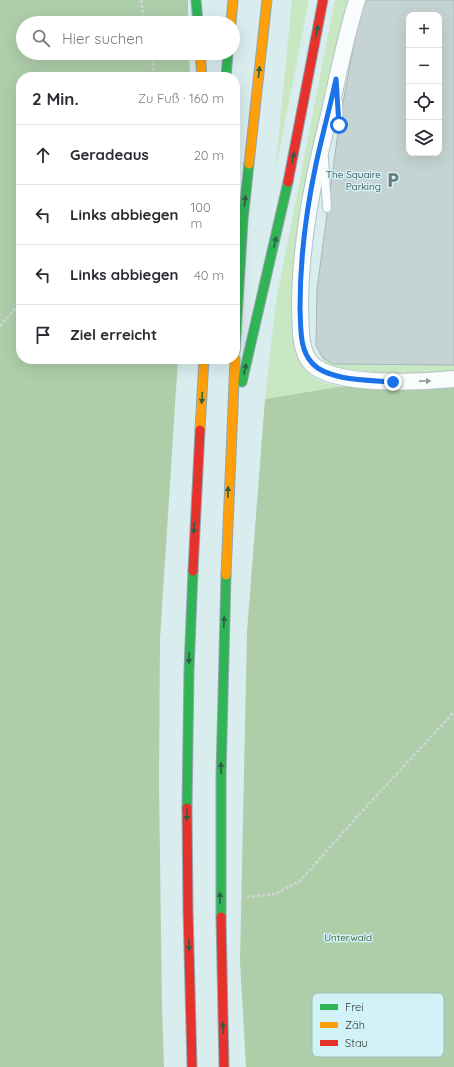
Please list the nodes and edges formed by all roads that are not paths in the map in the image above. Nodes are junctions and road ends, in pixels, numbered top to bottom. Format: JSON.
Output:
{"nodes":[{"id":1,"x":196,"y":0,"type":"edge"},
{"id":2,"x":233,"y":0,"type":"edge"},
{"id":3,"x":267,"y":0,"type":"edge"},
{"id":4,"x":323,"y":0,"type":"edge"},
{"id":5,"x":357,"y":0,"type":"edge"},
{"id":6,"x":197,"y":16,"type":"edge"},
{"id":7,"x":232,"y":16,"type":"edge"},
{"id":8,"x":201,"y":60,"type":"edge"},
{"id":9,"x":227,"y":60,"type":"edge"},
{"id":10,"x":202,"y":72,"type":"edge"},
{"id":11,"x":226,"y":72,"type":"edge"},
{"id":12,"x":336,"y":79,"type":"junction"},
{"id":13,"x":339,"y":125,"type":"dead end"},
{"id":14,"x":323,"y":138,"type":"junction"},
{"id":15,"x":327,"y":208,"type":"dead end"},
{"id":16,"x":240,"y":270,"type":"edge"},
{"id":17,"x":204,"y":364,"type":"edge"},
{"id":18,"x":234,"y":364,"type":"edge"},
{"id":19,"x":454,"y":379,"type":"edge"},
{"id":20,"x":230,"y":434,"type":"junction"},
{"id":21,"x":192,"y":1067,"type":"edge"},
{"id":22,"x":224,"y":1067,"type":"edge"}],
"edges":[{"from":1,"to":6,"type":"highway"},
{"from":2,"to":7,"type":"highway"},
{"from":16,"to":3,"type":"highway","one_way":true},
{"from":20,"to":4,"type":"highway","one_way":true},
{"from":5,"to":12,"type":"street"},
{"from":8,"to":10,"type":"highway"},
{"from":9,"to":11,"type":"highway"},
{"from":12,"to":13,"type":"lane"},
{"from":12,"to":14,"type":"street"},
{"from":14,"to":15,"type":"lane"},
{"from":14,"to":19,"type":"street","one_way":true},
{"from":17,"to":21,"type":"highway","one_way":true},
{"from":18,"to":20,"type":"highway"},
{"from":22,"to":20,"type":"highway","one_way":true}]}
